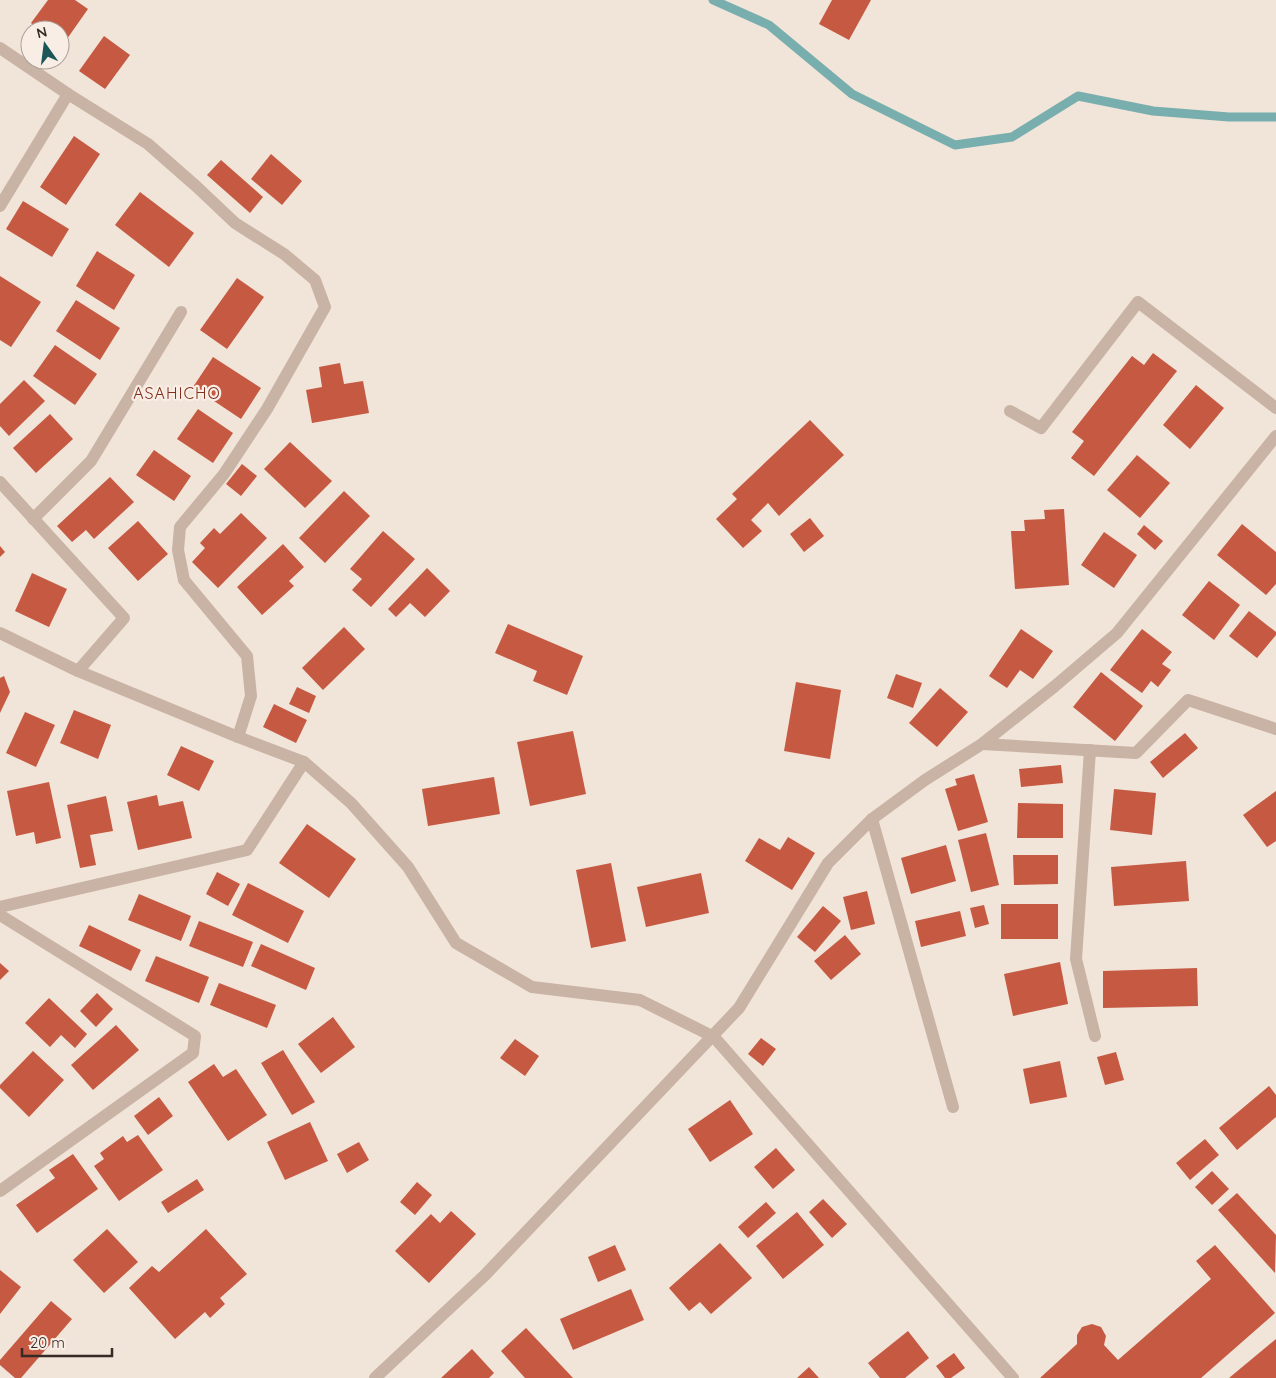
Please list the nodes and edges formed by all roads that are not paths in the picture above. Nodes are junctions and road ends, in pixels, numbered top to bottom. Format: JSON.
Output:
{"nodes":[{"id":1,"x":0,"y":48,"type":"edge"},
{"id":2,"x":68,"y":94,"type":"junction"},
{"id":3,"x":0,"y":206,"type":"edge"},
{"id":4,"x":181,"y":312,"type":"dead end"},
{"id":5,"x":1276,"y":408,"type":"edge"},
{"id":6,"x":1010,"y":411,"type":"dead end"},
{"id":7,"x":1276,"y":436,"type":"edge"},
{"id":8,"x":0,"y":482,"type":"edge"},
{"id":9,"x":33,"y":519,"type":"junction"},
{"id":10,"x":0,"y":633,"type":"edge"},
{"id":11,"x":78,"y":671,"type":"junction"},
{"id":12,"x":1276,"y":729,"type":"edge"},
{"id":13,"x":238,"y":737,"type":"junction"},
{"id":14,"x":982,"y":744,"type":"junction"},
{"id":15,"x":1090,"y":750,"type":"junction"},
{"id":16,"x":304,"y":762,"type":"junction"},
{"id":17,"x":872,"y":819,"type":"junction"},
{"id":18,"x":0,"y":907,"type":"edge"},
{"id":19,"x":0,"y":915,"type":"edge"},
{"id":20,"x":1095,"y":1036,"type":"dead end"},
{"id":21,"x":714,"y":1037,"type":"junction"},
{"id":22,"x":953,"y":1107,"type":"dead end"},
{"id":23,"x":0,"y":1190,"type":"edge"},
{"id":24,"x":375,"y":1378,"type":"edge"},
{"id":25,"x":1013,"y":1378,"type":"edge"}],
"edges":[{"from":1,"to":2,"type":"street"},
{"from":2,"to":3,"type":"street"},
{"from":2,"to":13,"type":"street"},
{"from":4,"to":9,"type":"street"},
{"from":5,"to":6,"type":"street"},
{"from":7,"to":14,"type":"street"},
{"from":8,"to":9,"type":"street"},
{"from":9,"to":11,"type":"street"},
{"from":10,"to":11,"type":"street"},
{"from":11,"to":13,"type":"street"},
{"from":12,"to":15,"type":"street"},
{"from":13,"to":16,"type":"street"},
{"from":14,"to":15,"type":"street"},
{"from":14,"to":17,"type":"street"},
{"from":15,"to":20,"type":"street"},
{"from":16,"to":18,"type":"street"},
{"from":16,"to":21,"type":"street"},
{"from":17,"to":21,"type":"street"},
{"from":17,"to":22,"type":"street"},
{"from":19,"to":23,"type":"street"},
{"from":21,"to":24,"type":"street"},
{"from":21,"to":25,"type":"street"}]}
